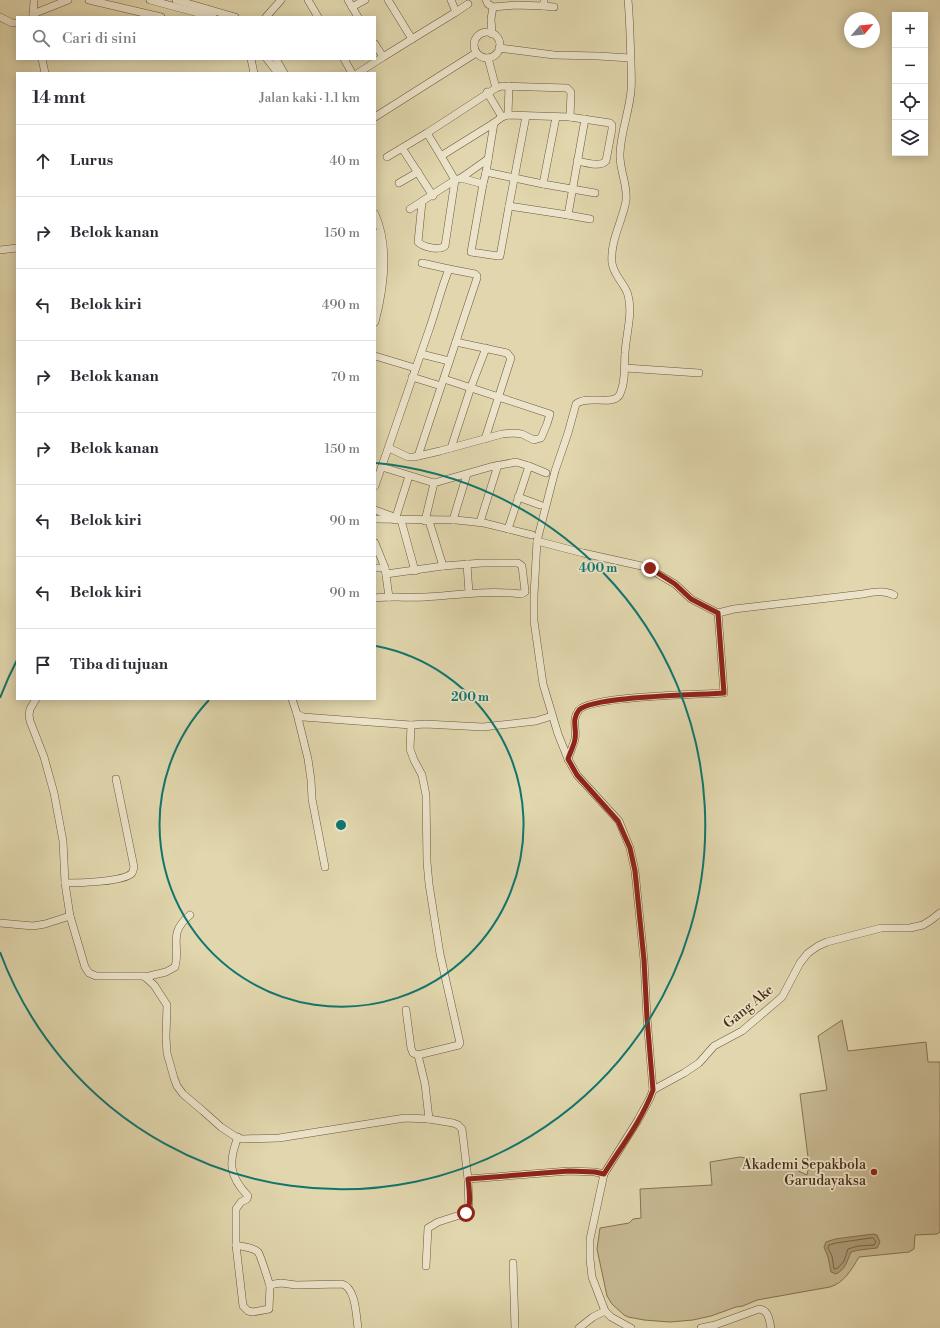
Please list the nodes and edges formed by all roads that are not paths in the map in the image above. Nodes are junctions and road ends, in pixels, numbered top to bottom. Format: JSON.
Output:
{"nodes":[{"id":1,"x":34,"y":0,"type":"edge"},
{"id":2,"x":68,"y":0,"type":"edge"},
{"id":3,"x":89,"y":0,"type":"edge"},
{"id":4,"x":150,"y":0,"type":"edge"},
{"id":5,"x":176,"y":0,"type":"edge"},
{"id":6,"x":281,"y":0,"type":"edge"},
{"id":7,"x":308,"y":0,"type":"edge"},
{"id":8,"x":348,"y":0,"type":"edge"},
{"id":9,"x":365,"y":0,"type":"edge"},
{"id":10,"x":388,"y":0,"type":"edge"},
{"id":11,"x":451,"y":0,"type":"edge"},
{"id":12,"x":486,"y":0,"type":"edge"},
{"id":13,"x":628,"y":0,"type":"edge"},
{"id":14,"x":515,"y":2,"type":"edge"},
{"id":15,"x":544,"y":3,"type":"edge"},
{"id":16,"x":468,"y":4,"type":"dead end"},
{"id":17,"x":554,"y":6,"type":"dead end"},
{"id":18,"x":352,"y":7,"type":"junction"},
{"id":19,"x":493,"y":7,"type":"junction"},
{"id":20,"x":456,"y":12,"type":"junction"},
{"id":21,"x":33,"y":16,"type":"edge"},
{"id":22,"x":157,"y":16,"type":"edge"},
{"id":23,"x":209,"y":16,"type":"edge"},
{"id":24,"x":233,"y":16,"type":"edge"},
{"id":25,"x":267,"y":16,"type":"edge"},
{"id":26,"x":317,"y":16,"type":"edge"},
{"id":27,"x":357,"y":16,"type":"edge"},
{"id":28,"x":0,"y":17,"type":"edge"},
{"id":29,"x":16,"y":23,"type":"edge"},
{"id":30,"x":492,"y":34,"type":"junction"},
{"id":31,"x":412,"y":39,"type":"junction"},
{"id":32,"x":376,"y":46,"type":"edge"},
{"id":33,"x":499,"y":48,"type":"junction"},
{"id":34,"x":476,"y":53,"type":"junction"},
{"id":35,"x":383,"y":57,"type":"junction"},
{"id":36,"x":488,"y":58,"type":"junction"},
{"id":37,"x":630,"y":58,"type":"junction"},
{"id":38,"x":42,"y":60,"type":"edge"},
{"id":39,"x":251,"y":60,"type":"edge"},
{"id":40,"x":269,"y":60,"type":"edge"},
{"id":41,"x":277,"y":60,"type":"edge"},
{"id":42,"x":345,"y":60,"type":"edge"},
{"id":43,"x":45,"y":72,"type":"edge"},
{"id":44,"x":254,"y":72,"type":"edge"},
{"id":45,"x":277,"y":72,"type":"edge"},
{"id":46,"x":283,"y":72,"type":"edge"},
{"id":47,"x":351,"y":72,"type":"edge"},
{"id":48,"x":360,"y":72,"type":"edge"},
{"id":49,"x":509,"y":86,"type":"junction"},
{"id":50,"x":496,"y":88,"type":"junction"},
{"id":51,"x":487,"y":92,"type":"junction"},
{"id":52,"x":376,"y":116,"type":"edge"},
{"id":53,"x":505,"y":116,"type":"junction"},
{"id":54,"x":526,"y":116,"type":"junction"},
{"id":55,"x":556,"y":117,"type":"junction"},
{"id":56,"x":570,"y":117,"type":"junction"},
{"id":57,"x":585,"y":119,"type":"junction"},
{"id":58,"x":494,"y":124,"type":"junction"},
{"id":59,"x":427,"y":133,"type":"junction"},
{"id":60,"x":402,"y":148,"type":"junction"},
{"id":61,"x":441,"y":156,"type":"junction"},
{"id":62,"x":387,"y":157,"type":"dead end"},
{"id":63,"x":488,"y":159,"type":"junction"},
{"id":64,"x":577,"y":161,"type":"junction"},
{"id":65,"x":418,"y":172,"type":"junction"},
{"id":66,"x":486,"y":172,"type":"junction"},
{"id":67,"x":515,"y":178,"type":"junction"},
{"id":68,"x":458,"y":179,"type":"junction"},
{"id":69,"x":399,"y":183,"type":"dead end"},
{"id":70,"x":483,"y":184,"type":"junction"},
{"id":71,"x":543,"y":184,"type":"junction"},
{"id":72,"x":573,"y":188,"type":"junction"},
{"id":73,"x":595,"y":193,"type":"dead end"},
{"id":74,"x":433,"y":196,"type":"junction"},
{"id":75,"x":422,"y":202,"type":"junction"},
{"id":76,"x":509,"y":206,"type":"junction"},
{"id":77,"x":410,"y":209,"type":"dead end"},
{"id":78,"x":568,"y":215,"type":"junction"},
{"id":79,"x":376,"y":216,"type":"edge"},
{"id":80,"x":590,"y":219,"type":"dead end"},
{"id":81,"x":376,"y":237,"type":"edge"},
{"id":82,"x":16,"y":248,"type":"edge"},
{"id":83,"x":0,"y":250,"type":"edge"},
{"id":84,"x":422,"y":263,"type":"dead end"},
{"id":85,"x":449,"y":269,"type":"junction"},
{"id":86,"x":376,"y":290,"type":"edge"},
{"id":87,"x":376,"y":318,"type":"edge"},
{"id":88,"x":456,"y":342,"type":"junction"},
{"id":89,"x":486,"y":348,"type":"junction"},
{"id":90,"x":421,"y":354,"type":"junction"},
{"id":91,"x":376,"y":356,"type":"edge"},
{"id":92,"x":449,"y":361,"type":"junction"},
{"id":93,"x":415,"y":368,"type":"junction"},
{"id":94,"x":625,"y":368,"type":"junction"},
{"id":95,"x":699,"y":373,"type":"dead end"},
{"id":96,"x":412,"y":377,"type":"junction"},
{"id":97,"x":444,"y":379,"type":"junction"},
{"id":98,"x":441,"y":386,"type":"junction"},
{"id":99,"x":471,"y":387,"type":"junction"},
{"id":100,"x":498,"y":398,"type":"junction"},
{"id":101,"x":485,"y":439,"type":"junction"},
{"id":102,"x":389,"y":448,"type":"junction"},
{"id":103,"x":451,"y":448,"type":"junction"},
{"id":104,"x":418,"y":456,"type":"junction"},
{"id":105,"x":498,"y":465,"type":"junction"},
{"id":106,"x":529,"y":466,"type":"junction"},
{"id":107,"x":382,"y":467,"type":"junction"},
{"id":108,"x":546,"y":473,"type":"dead end"},
{"id":109,"x":467,"y":474,"type":"junction"},
{"id":110,"x":409,"y":476,"type":"junction"},
{"id":111,"x":376,"y":483,"type":"edge"},
{"id":112,"x":434,"y":483,"type":"junction"},
{"id":113,"x":518,"y":498,"type":"junction"},
{"id":114,"x":540,"y":505,"type":"dead end"},
{"id":115,"x":376,"y":510,"type":"edge"},
{"id":116,"x":376,"y":519,"type":"edge"},
{"id":117,"x":397,"y":519,"type":"junction"},
{"id":118,"x":453,"y":520,"type":"junction"},
{"id":119,"x":427,"y":521,"type":"junction"},
{"id":120,"x":480,"y":522,"type":"junction"},
{"id":121,"x":508,"y":529,"type":"junction"},
{"id":122,"x":535,"y":538,"type":"junction"},
{"id":123,"x":376,"y":546,"type":"edge"},
{"id":124,"x":467,"y":564,"type":"junction"},
{"id":125,"x":443,"y":566,"type":"junction"},
{"id":126,"x":376,"y":568,"type":"edge"},
{"id":127,"x":415,"y":570,"type":"junction"},
{"id":128,"x":386,"y":571,"type":"junction"},
{"id":129,"x":469,"y":593,"type":"junction"},
{"id":130,"x":894,"y":595,"type":"dead end"},
{"id":131,"x":390,"y":597,"type":"junction"},
{"id":132,"x":376,"y":598,"type":"edge"},
{"id":133,"x":718,"y":613,"type":"junction"},
{"id":134,"x":35,"y":700,"type":"edge"},
{"id":135,"x":292,"y":700,"type":"edge"},
{"id":136,"x":297,"y":714,"type":"junction"},
{"id":137,"x":552,"y":716,"type":"junction"},
{"id":138,"x":410,"y":725,"type":"junction"},
{"id":139,"x":568,"y":759,"type":"junction"},
{"id":140,"x":116,"y":779,"type":"dead end"},
{"id":141,"x":325,"y":867,"type":"dead end"},
{"id":142,"x":65,"y":885,"type":"junction"},
{"id":143,"x":940,"y":913,"type":"edge"},
{"id":144,"x":190,"y":915,"type":"dead end"},
{"id":145,"x":70,"y":916,"type":"junction"},
{"id":146,"x":0,"y":923,"type":"edge"},
{"id":147,"x":146,"y":976,"type":"junction"},
{"id":148,"x":406,"y":1010,"type":"dead end"},
{"id":149,"x":418,"y":1055,"type":"junction"},
{"id":150,"x":653,"y":1090,"type":"junction"},
{"id":151,"x":429,"y":1119,"type":"junction"},
{"id":152,"x":238,"y":1137,"type":"junction"},
{"id":153,"x":604,"y":1174,"type":"junction"},
{"id":154,"x":468,"y":1179,"type":"junction"},
{"id":155,"x":236,"y":1245,"type":"junction"},
{"id":156,"x":513,"y":1263,"type":"dead end"},
{"id":157,"x":426,"y":1266,"type":"dead end"},
{"id":158,"x":270,"y":1286,"type":"junction"},
{"id":159,"x":604,"y":1311,"type":"junction"},
{"id":160,"x":358,"y":1328,"type":"edge"},
{"id":161,"x":515,"y":1328,"type":"edge"},
{"id":162,"x":579,"y":1328,"type":"edge"},
{"id":163,"x":631,"y":1328,"type":"edge"},
{"id":164,"x":701,"y":1328,"type":"edge"},
{"id":165,"x":771,"y":1328,"type":"edge"}],
"edges":[{"from":1,"to":21,"type":"street"},
{"from":2,"to":21,"type":"street"},
{"from":3,"to":22,"type":"street"},
{"from":4,"to":23,"type":"street"},
{"from":5,"to":24,"type":"street"},
{"from":6,"to":25,"type":"street"},
{"from":7,"to":26,"type":"street"},
{"from":8,"to":18,"type":"street"},
{"from":9,"to":18,"type":"street"},
{"from":10,"to":31,"type":"street"},
{"from":11,"to":20,"type":"street"},
{"from":12,"to":19,"type":"street"},
{"from":13,"to":37,"type":"street"},
{"from":14,"to":15,"type":"street"},
{"from":14,"to":19,"type":"street"},
{"from":15,"to":17,"type":"street"},
{"from":16,"to":20,"type":"street"},
{"from":18,"to":27,"type":"street"},
{"from":19,"to":30,"type":"street"},
{"from":20,"to":31,"type":"street"},
{"from":28,"to":29,"type":"street"},
{"from":30,"to":33,"type":"street"},
{"from":30,"to":34,"type":"street"},
{"from":31,"to":35,"type":"street"},
{"from":32,"to":35,"type":"street"},
{"from":33,"to":36,"type":"street"},
{"from":33,"to":37,"type":"street"},
{"from":34,"to":36,"type":"street"},
{"from":34,"to":52,"type":"street"},
{"from":35,"to":48,"type":"street"},
{"from":36,"to":50,"type":"street"},
{"from":37,"to":94,"type":"street"},
{"from":38,"to":43,"type":"street"},
{"from":39,"to":44,"type":"street"},
{"from":40,"to":45,"type":"street"},
{"from":41,"to":46,"type":"street"},
{"from":42,"to":47,"type":"street"},
{"from":49,"to":50,"type":"street"},
{"from":49,"to":53,"type":"street"},
{"from":49,"to":56,"type":"street"},
{"from":50,"to":51,"type":"street"},
{"from":51,"to":53,"type":"street"},
{"from":51,"to":59,"type":"street"},
{"from":53,"to":54,"type":"street"},
{"from":53,"to":58,"type":"street"},
{"from":54,"to":55,"type":"street"},
{"from":54,"to":67,"type":"street"},
{"from":55,"to":56,"type":"street"},
{"from":55,"to":71,"type":"street"},
{"from":56,"to":57,"type":"street"},
{"from":57,"to":64,"type":"street"},
{"from":57,"to":64,"type":"street"},
{"from":58,"to":61,"type":"street"},
{"from":58,"to":63,"type":"street"},
{"from":59,"to":60,"type":"street"},
{"from":59,"to":61,"type":"street"},
{"from":60,"to":62,"type":"street"},
{"from":60,"to":65,"type":"street"},
{"from":61,"to":68,"type":"street"},
{"from":63,"to":66,"type":"street"},
{"from":63,"to":68,"type":"street"},
{"from":64,"to":72,"type":"street"},
{"from":65,"to":69,"type":"street"},
{"from":65,"to":74,"type":"street"},
{"from":66,"to":67,"type":"street"},
{"from":66,"to":70,"type":"street"},
{"from":67,"to":71,"type":"street"},
{"from":67,"to":76,"type":"street"},
{"from":68,"to":70,"type":"street"},
{"from":68,"to":74,"type":"street"},
{"from":68,"to":75,"type":"street"},
{"from":70,"to":76,"type":"street"},
{"from":71,"to":72,"type":"street"},
{"from":72,"to":73,"type":"street"},
{"from":72,"to":78,"type":"street"},
{"from":74,"to":75,"type":"street"},
{"from":75,"to":77,"type":"street"},
{"from":76,"to":78,"type":"street"},
{"from":78,"to":80,"type":"street"},
{"from":79,"to":87,"type":"street"},
{"from":81,"to":86,"type":"street"},
{"from":82,"to":83,"type":"street"},
{"from":84,"to":85,"type":"street"},
{"from":85,"to":88,"type":"street"},
{"from":85,"to":90,"type":"street"},
{"from":88,"to":89,"type":"street"},
{"from":88,"to":92,"type":"street"},
{"from":89,"to":99,"type":"street"},
{"from":89,"to":100,"type":"street"},
{"from":90,"to":92,"type":"street"},
{"from":90,"to":93,"type":"street"},
{"from":91,"to":93,"type":"street"},
{"from":92,"to":97,"type":"street"},
{"from":93,"to":96,"type":"street"},
{"from":94,"to":95,"type":"street"},
{"from":94,"to":122,"type":"street"},
{"from":96,"to":98,"type":"street"},
{"from":96,"to":102,"type":"street"},
{"from":97,"to":98,"type":"street"},
{"from":97,"to":99,"type":"street"},
{"from":98,"to":104,"type":"street"},
{"from":99,"to":100,"type":"street"},
{"from":99,"to":103,"type":"street"},
{"from":100,"to":101,"type":"street"},
{"from":100,"to":101,"type":"street"},
{"from":101,"to":103,"type":"street"},
{"from":102,"to":104,"type":"street"},
{"from":102,"to":107,"type":"street"},
{"from":103,"to":104,"type":"street"},
{"from":105,"to":106,"type":"street"},
{"from":105,"to":109,"type":"street"},
{"from":105,"to":120,"type":"street"},
{"from":106,"to":108,"type":"street"},
{"from":106,"to":113,"type":"street"},
{"from":107,"to":110,"type":"street"},
{"from":107,"to":111,"type":"street"},
{"from":109,"to":112,"type":"street"},
{"from":109,"to":118,"type":"street"},
{"from":110,"to":112,"type":"street"},
{"from":110,"to":117,"type":"street"},
{"from":112,"to":119,"type":"street"},
{"from":113,"to":114,"type":"street"},
{"from":113,"to":121,"type":"street"},
{"from":115,"to":117,"type":"street"},
{"from":116,"to":117,"type":"street"},
{"from":117,"to":119,"type":"street"},
{"from":117,"to":127,"type":"street"},
{"from":118,"to":119,"type":"street"},
{"from":118,"to":120,"type":"street"},
{"from":119,"to":125,"type":"street"},
{"from":120,"to":121,"type":"street"},
{"from":121,"to":122,"type":"street"},
{"from":122,"to":133,"type":"street"},
{"from":122,"to":137,"type":"street"},
{"from":123,"to":128,"type":"street"},
{"from":124,"to":125,"type":"street"},
{"from":124,"to":129,"type":"street"},
{"from":124,"to":129,"type":"street"},
{"from":125,"to":127,"type":"street"},
{"from":126,"to":128,"type":"street"},
{"from":127,"to":128,"type":"street"},
{"from":128,"to":131,"type":"street"},
{"from":129,"to":131,"type":"street"},
{"from":130,"to":133,"type":"street"},
{"from":131,"to":132,"type":"street"},
{"from":133,"to":139,"type":"street"},
{"from":134,"to":142,"type":"street"},
{"from":135,"to":136,"type":"street"},
{"from":136,"to":138,"type":"street"},
{"from":136,"to":141,"type":"street"},
{"from":137,"to":138,"type":"street"},
{"from":137,"to":139,"type":"street"},
{"from":138,"to":149,"type":"street"},
{"from":139,"to":150,"type":"street"},
{"from":140,"to":142,"type":"street"},
{"from":142,"to":145,"type":"street"},
{"from":143,"to":150,"type":"street","name":"Gang Ake"},
{"from":144,"to":147,"type":"street"},
{"from":145,"to":146,"type":"street"},
{"from":145,"to":147,"type":"street"},
{"from":147,"to":152,"type":"street"},
{"from":148,"to":149,"type":"street"},
{"from":149,"to":151,"type":"street"},
{"from":150,"to":153,"type":"street"},
{"from":151,"to":152,"type":"street"},
{"from":151,"to":154,"type":"street"},
{"from":152,"to":155,"type":"street"},
{"from":153,"to":154,"type":"street"},
{"from":153,"to":159,"type":"street"},
{"from":154,"to":157,"type":"street"},
{"from":155,"to":158,"type":"street"},
{"from":155,"to":158,"type":"street"},
{"from":156,"to":161,"type":"street"},
{"from":158,"to":160,"type":"street"},
{"from":159,"to":162,"type":"street"},
{"from":159,"to":163,"type":"street"},
{"from":164,"to":165,"type":"street"}]}
